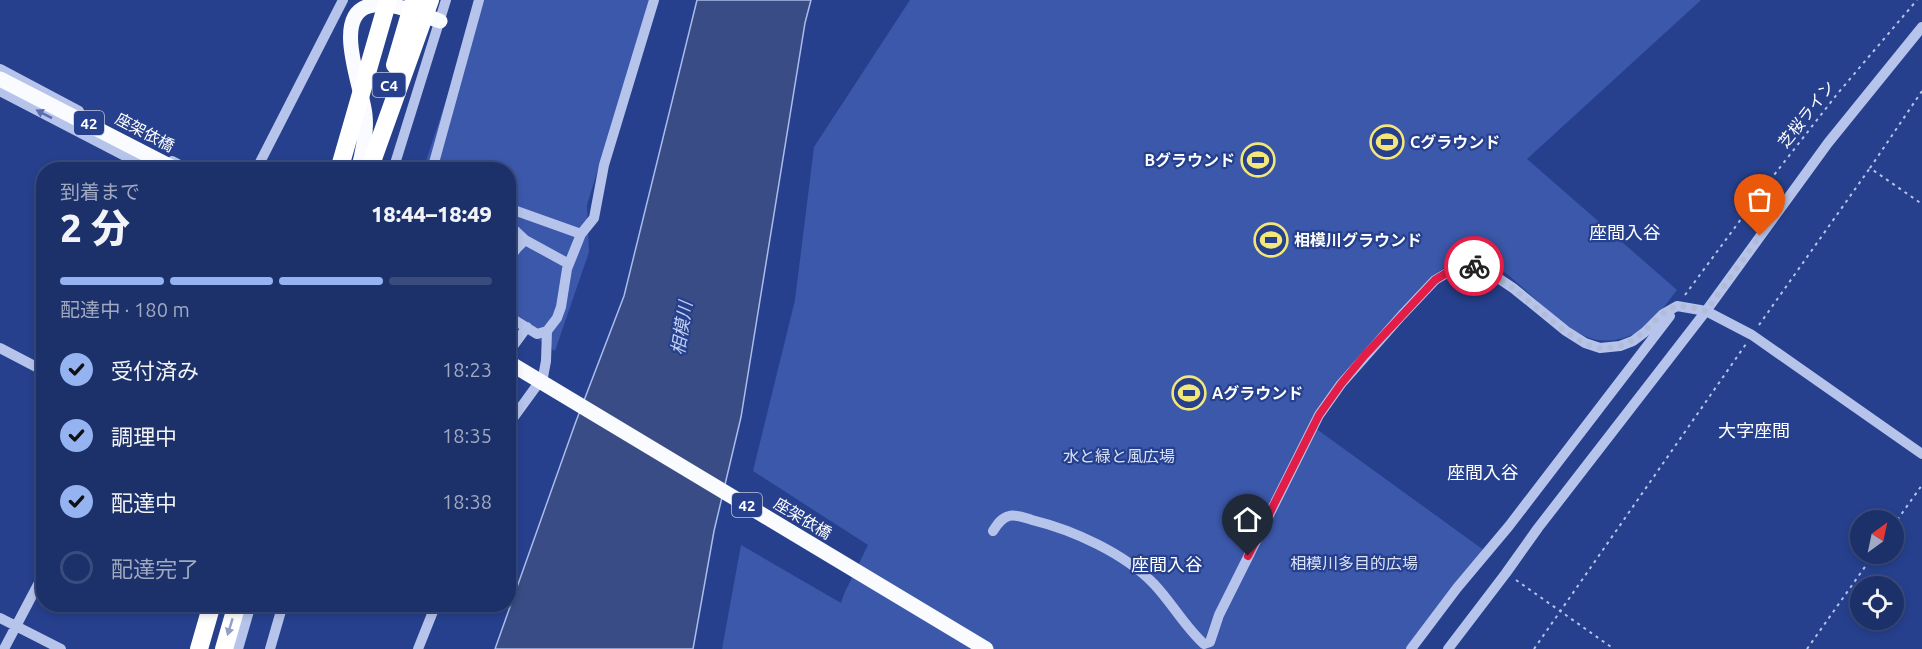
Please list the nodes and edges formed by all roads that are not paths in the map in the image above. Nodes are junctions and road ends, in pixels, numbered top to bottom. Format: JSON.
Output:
{"nodes":[{"id":1,"x":379,"y":0,"type":"edge"},
{"id":2,"x":388,"y":0,"type":"edge"},
{"id":3,"x":414,"y":0,"type":"edge"},
{"id":4,"x":430,"y":0,"type":"edge"},
{"id":5,"x":446,"y":0,"type":"edge"},
{"id":6,"x":479,"y":0,"type":"edge"},
{"id":7,"x":654,"y":0,"type":"edge"},
{"id":8,"x":340,"y":4,"type":"edge"},
{"id":9,"x":440,"y":21,"type":"junction"},
{"id":10,"x":1922,"y":27,"type":"edge"},
{"id":11,"x":0,"y":69,"type":"edge"},
{"id":12,"x":0,"y":79,"type":"edge"},
{"id":13,"x":0,"y":91,"type":"edge"},
{"id":14,"x":137,"y":162,"type":"edge"},
{"id":15,"x":161,"y":162,"type":"edge"},
{"id":16,"x":174,"y":162,"type":"edge"},
{"id":17,"x":260,"y":162,"type":"edge"},
{"id":18,"x":341,"y":162,"type":"edge"},
{"id":19,"x":342,"y":162,"type":"edge"},
{"id":20,"x":360,"y":162,"type":"edge"},
{"id":21,"x":366,"y":162,"type":"edge"},
{"id":22,"x":372,"y":162,"type":"edge"},
{"id":23,"x":396,"y":162,"type":"edge"},
{"id":24,"x":434,"y":162,"type":"edge"},
{"id":25,"x":516,"y":211,"type":"edge"},
{"id":26,"x":516,"y":232,"type":"edge"},
{"id":27,"x":581,"y":234,"type":"junction"},
{"id":28,"x":525,"y":240,"type":"junction"},
{"id":29,"x":516,"y":249,"type":"edge"},
{"id":30,"x":569,"y":264,"type":"junction"},
{"id":31,"x":1677,"y":306,"type":"junction"},
{"id":32,"x":1706,"y":311,"type":"junction"},
{"id":33,"x":516,"y":321,"type":"edge"},
{"id":34,"x":527,"y":327,"type":"junction"},
{"id":35,"x":547,"y":331,"type":"junction"},
{"id":36,"x":516,"y":342,"type":"edge"},
{"id":37,"x":0,"y":348,"type":"edge"},
{"id":38,"x":36,"y":367,"type":"edge"},
{"id":39,"x":516,"y":367,"type":"edge"},
{"id":40,"x":516,"y":414,"type":"edge"},
{"id":41,"x":1922,"y":454,"type":"edge"},
{"id":42,"x":993,"y":531,"type":"dead end"},
{"id":43,"x":36,"y":588,"type":"edge"},
{"id":44,"x":210,"y":612,"type":"edge"},
{"id":45,"x":235,"y":612,"type":"edge"},
{"id":46,"x":249,"y":612,"type":"edge"},
{"id":47,"x":281,"y":612,"type":"edge"},
{"id":48,"x":433,"y":612,"type":"edge"},
{"id":49,"x":0,"y":618,"type":"edge"},
{"id":50,"x":16,"y":626,"type":"junction"},
{"id":51,"x":4,"y":649,"type":"edge"},
{"id":52,"x":61,"y":649,"type":"edge"},
{"id":53,"x":199,"y":649,"type":"edge"},
{"id":54,"x":224,"y":649,"type":"edge"},
{"id":55,"x":238,"y":649,"type":"edge"},
{"id":56,"x":270,"y":649,"type":"edge"},
{"id":57,"x":418,"y":649,"type":"edge"},
{"id":58,"x":986,"y":649,"type":"edge"},
{"id":59,"x":1411,"y":649,"type":"edge"},
{"id":60,"x":1448,"y":649,"type":"edge"}],
"edges":[{"from":1,"to":18,"type":"highway","bridge":true},
{"from":2,"to":19,"type":"highway","number":"C4","bridge":true},
{"from":3,"to":21,"type":"highway","number":"C4","bridge":true},
{"from":4,"to":22,"type":"highway","bridge":true},
{"from":5,"to":9,"type":"street"},
{"from":6,"to":24,"type":"street"},
{"from":7,"to":27,"type":"street"},
{"from":8,"to":17,"type":"street"},
{"from":9,"to":20,"type":"main road","bridge":true},
{"from":9,"to":23,"type":"street"},
{"from":10,"to":32,"type":"street"},
{"from":11,"to":16,"type":"street"},
{"from":12,"to":15,"type":"main road","name":"座架依橋","number":"42"},
{"from":14,"to":13,"type":"street","one_way":true},
{"from":25,"to":27,"type":"street"},
{"from":26,"to":28,"type":"street"},
{"from":27,"to":30,"type":"street"},
{"from":28,"to":29,"type":"street"},
{"from":28,"to":30,"type":"street"},
{"from":30,"to":35,"type":"street"},
{"from":31,"to":32,"type":"street"},
{"from":31,"to":42,"type":"street"},
{"from":31,"to":59,"type":"street"},
{"from":32,"to":41,"type":"street"},
{"from":32,"to":60,"type":"street"},
{"from":33,"to":34,"type":"street"},
{"from":34,"to":35,"type":"street"},
{"from":34,"to":36,"type":"street"},
{"from":35,"to":40,"type":"street"},
{"from":37,"to":38,"type":"street"},
{"from":39,"to":58,"type":"main road","name":"座架依橋","number":"42","bridge":true},
{"from":43,"to":50,"type":"street"},
{"from":44,"to":53,"type":"highway"},
{"from":45,"to":54,"type":"highway","one_way":true},
{"from":46,"to":55,"type":"street"},
{"from":47,"to":56,"type":"street"},
{"from":48,"to":57,"type":"street"},
{"from":49,"to":50,"type":"street"},
{"from":50,"to":51,"type":"street"},
{"from":50,"to":52,"type":"street"}]}
